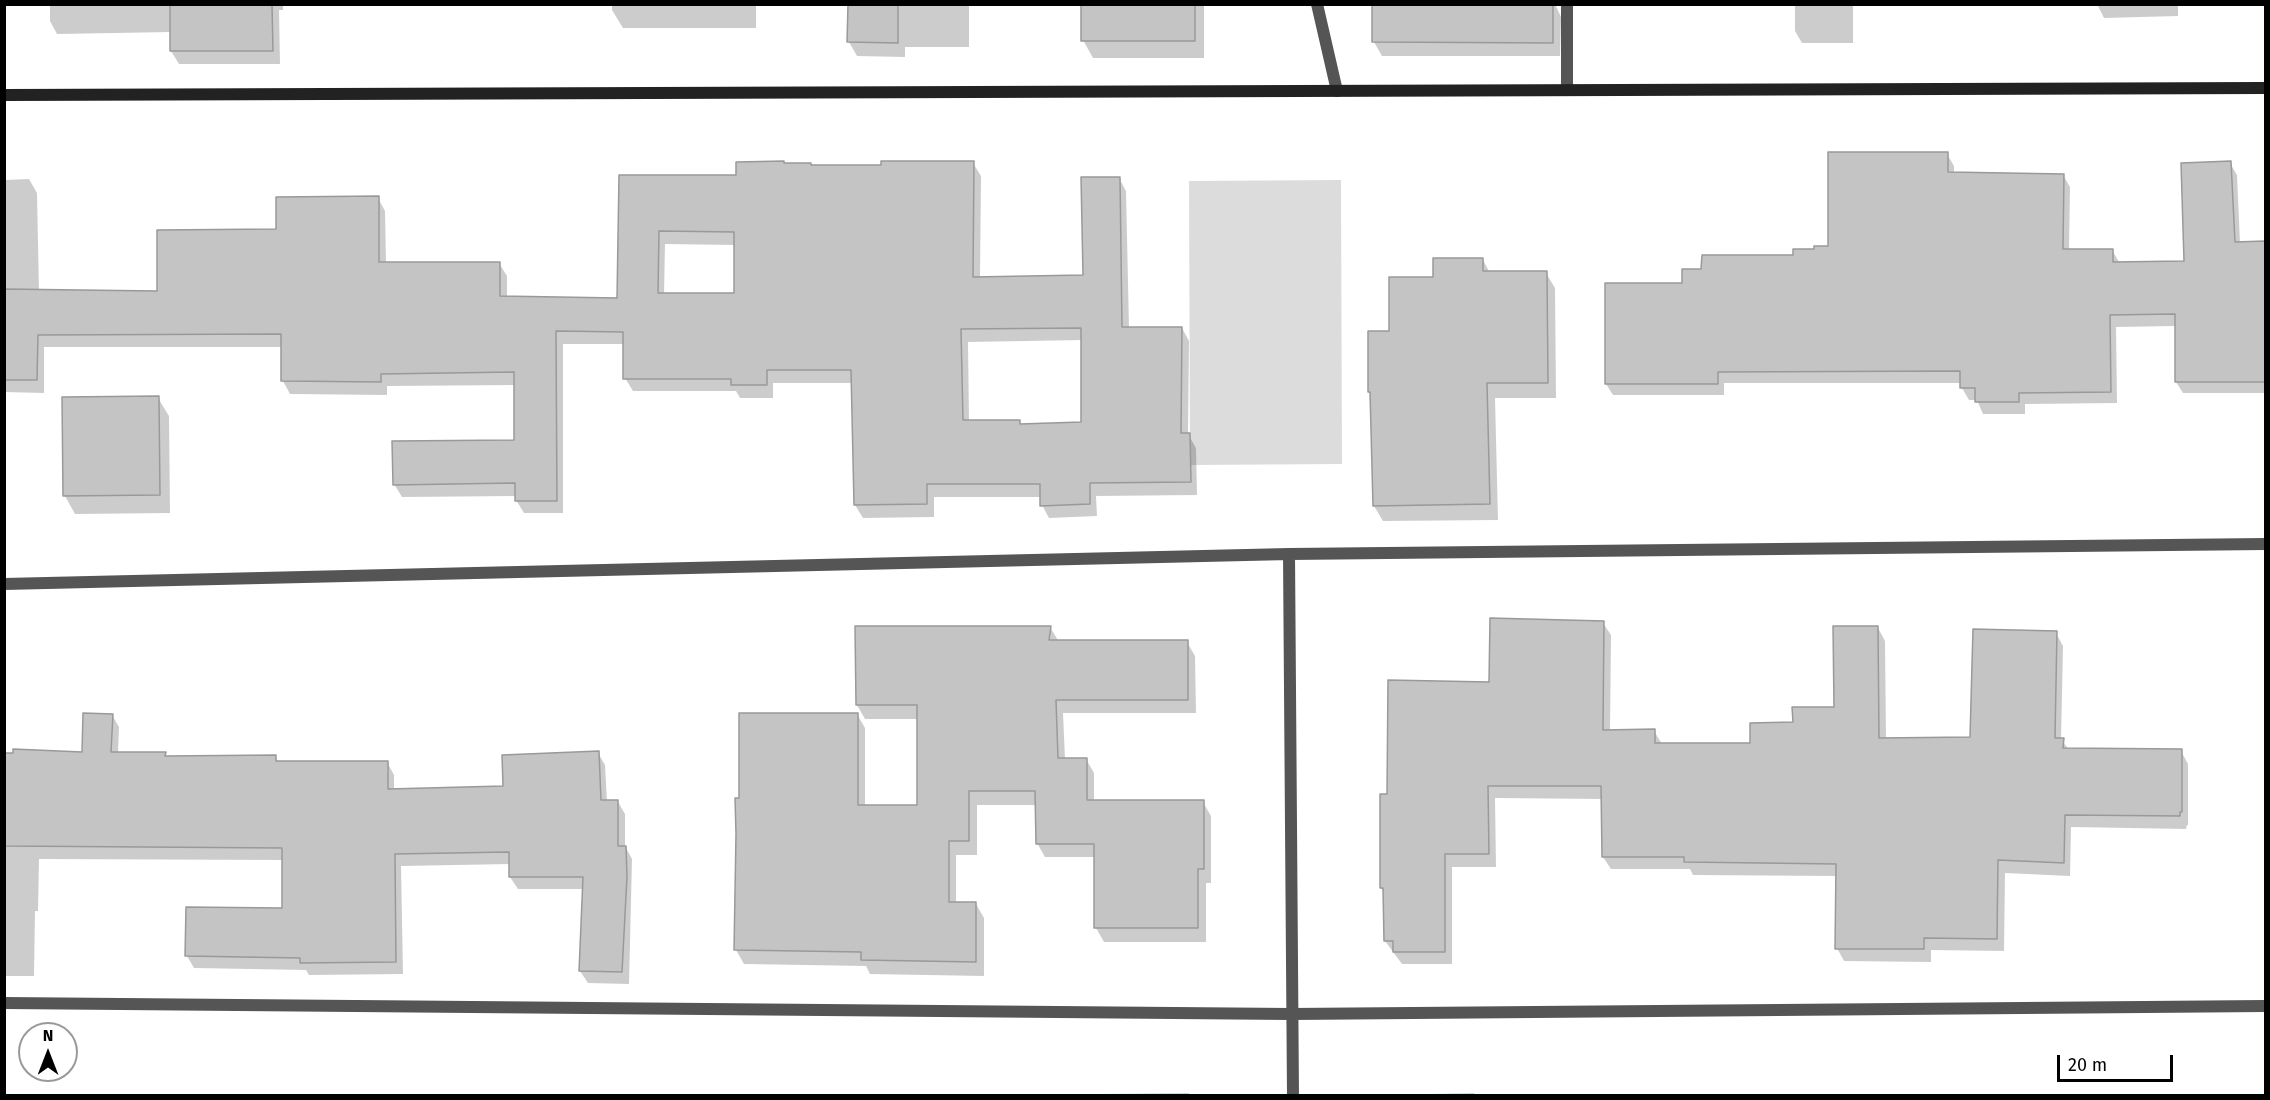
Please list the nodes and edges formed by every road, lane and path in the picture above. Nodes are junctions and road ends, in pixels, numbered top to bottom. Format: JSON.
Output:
{"nodes":[{"id":1,"x":1317,"y":4,"type":"edge"},
{"id":2,"x":1567,"y":4,"type":"edge"},
{"id":3,"x":2265,"y":88,"type":"edge"},
{"id":4,"x":1567,"y":90,"type":"junction"},
{"id":5,"x":1337,"y":91,"type":"junction"},
{"id":6,"x":4,"y":95,"type":"edge"},
{"id":7,"x":2265,"y":544,"type":"edge"},
{"id":8,"x":1289,"y":554,"type":"junction"},
{"id":9,"x":4,"y":584,"type":"edge"},
{"id":10,"x":4,"y":1003,"type":"edge"},
{"id":11,"x":2265,"y":1006,"type":"edge"},
{"id":12,"x":1291,"y":1014,"type":"junction"},
{"id":13,"x":1293,"y":1095,"type":"edge"}],
"edges":[{"from":1,"to":5,"type":"street"},
{"from":2,"to":4,"type":"street"},
{"from":3,"to":4,"type":"street"},
{"from":4,"to":5,"type":"street"},
{"from":5,"to":6,"type":"street"},
{"from":7,"to":8,"type":"street"},
{"from":8,"to":9,"type":"street"},
{"from":8,"to":12,"type":"street"},
{"from":10,"to":12,"type":"street"},
{"from":11,"to":12,"type":"street"},
{"from":12,"to":13,"type":"street"}]}
